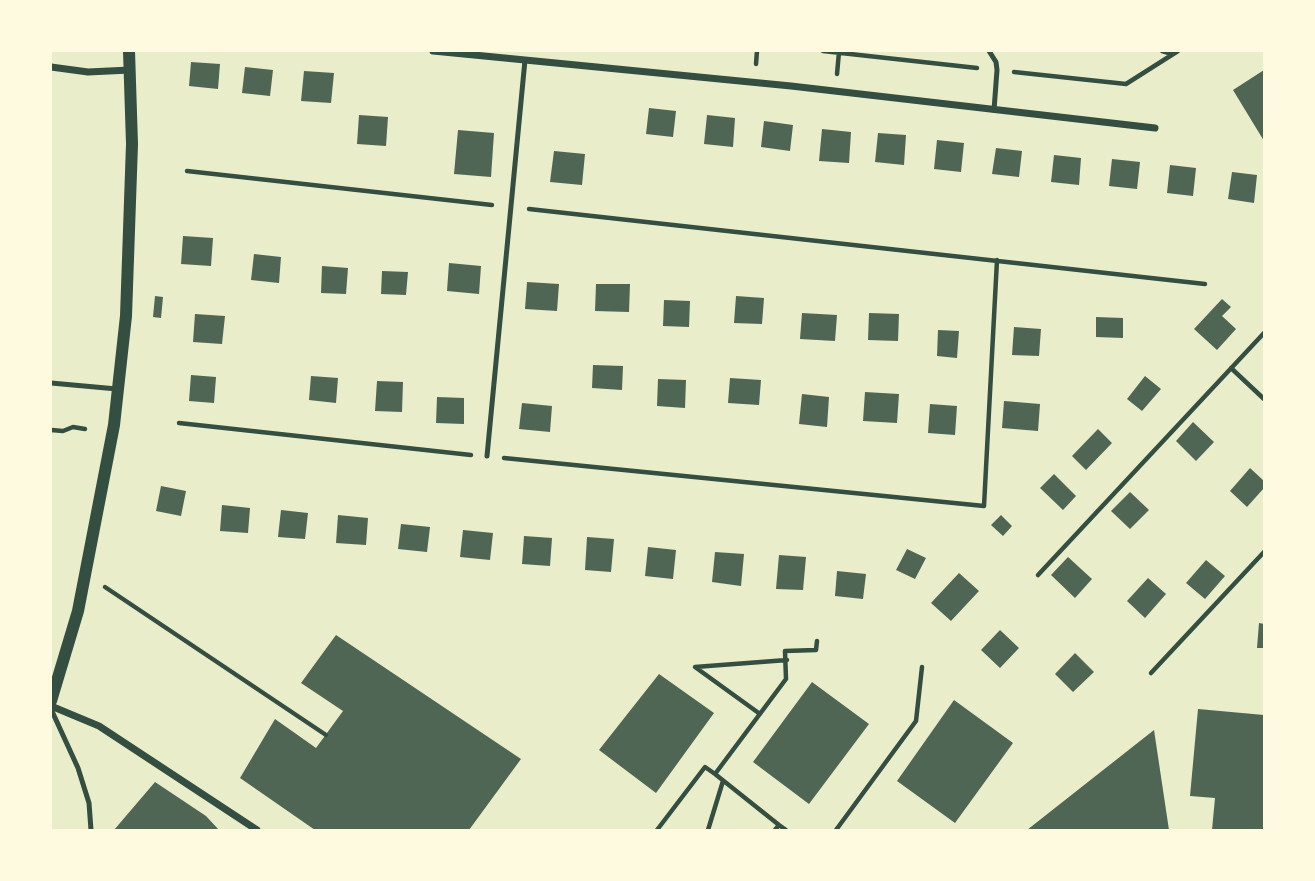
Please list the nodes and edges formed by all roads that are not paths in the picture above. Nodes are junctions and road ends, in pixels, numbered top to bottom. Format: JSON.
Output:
{"nodes":[{"id":1,"x":130,"y":51,"type":"edge"},
{"id":2,"x":433,"y":51,"type":"edge"},
{"id":3,"x":989,"y":51,"type":"edge"},
{"id":4,"x":525,"y":60,"type":"junction"},
{"id":5,"x":51,"y":67,"type":"edge"},
{"id":6,"x":130,"y":70,"type":"junction"},
{"id":7,"x":994,"y":110,"type":"junction"},
{"id":8,"x":1155,"y":128,"type":"dead end"},
{"id":9,"x":51,"y":383,"type":"edge"},
{"id":10,"x":118,"y":389,"type":"junction"},
{"id":11,"x":487,"y":456,"type":"road end"},
{"id":12,"x":51,"y":701,"type":"edge"},
{"id":13,"x":51,"y":708,"type":"edge"},
{"id":14,"x":91,"y":830,"type":"edge"},
{"id":15,"x":257,"y":830,"type":"edge"}],
"edges":[{"from":1,"to":6,"type":"street"},
{"from":2,"to":4,"type":"street"},
{"from":3,"to":7,"type":"lane"},
{"from":4,"to":7,"type":"street"},
{"from":4,"to":11,"type":"lane"},
{"from":5,"to":6,"type":"street"},
{"from":6,"to":10,"type":"street"},
{"from":7,"to":8,"type":"street"},
{"from":9,"to":10,"type":"lane"},
{"from":10,"to":12,"type":"street"},
{"from":13,"to":14,"type":"lane"},
{"from":13,"to":15,"type":"street"}]}
